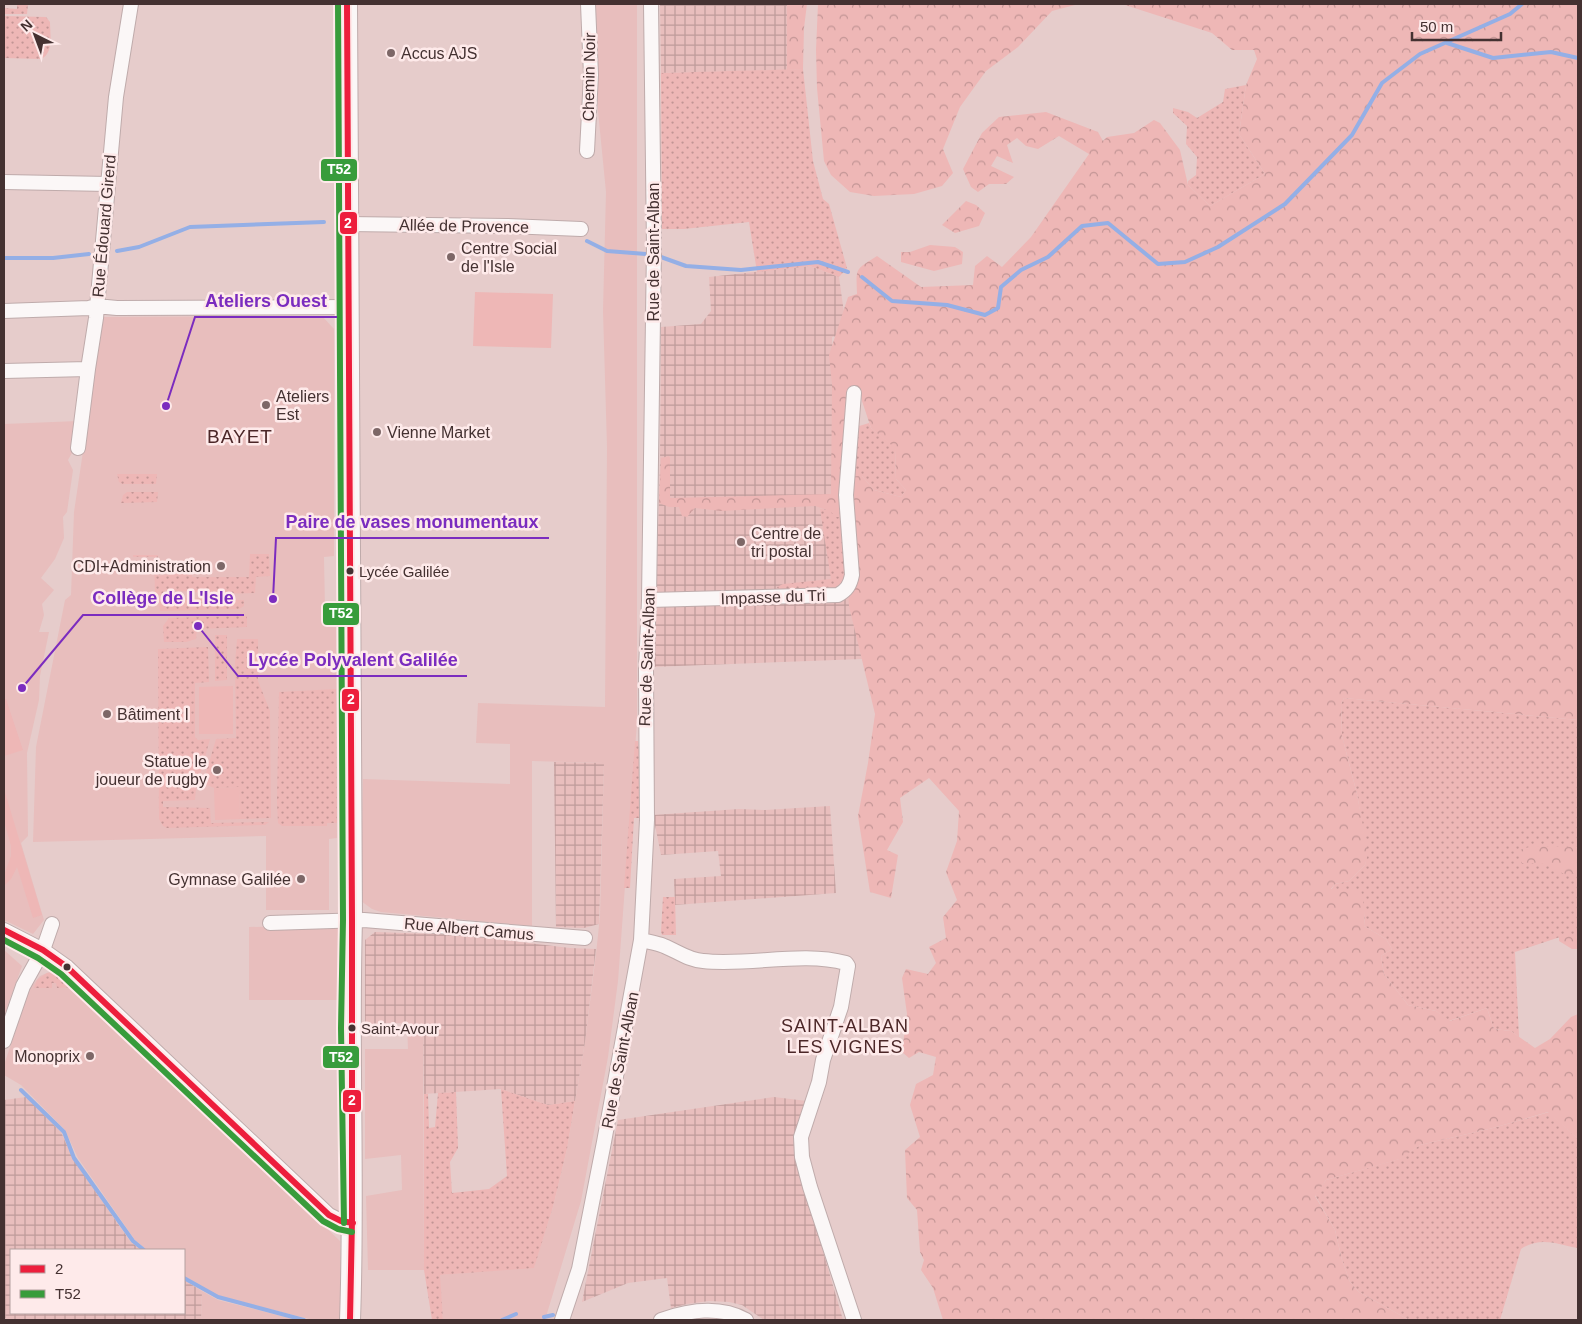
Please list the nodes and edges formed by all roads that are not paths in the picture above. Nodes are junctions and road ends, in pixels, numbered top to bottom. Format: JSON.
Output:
{"nodes":[{"id":1,"x":131,"y":4,"type":"edge"},
{"id":2,"x":347,"y":4,"type":"edge"},
{"id":3,"x":588,"y":4,"type":"edge"},
{"id":4,"x":650,"y":4,"type":"edge"},
{"id":5,"x":588,"y":151,"type":"dead end"},
{"id":6,"x":4,"y":182,"type":"edge"},
{"id":7,"x":108,"y":184,"type":"junction"},
{"id":8,"x":347,"y":224,"type":"junction"},
{"id":9,"x":581,"y":229,"type":"dead end"},
{"id":10,"x":96,"y":306,"type":"junction"},
{"id":11,"x":349,"y":307,"type":"junction"},
{"id":12,"x":4,"y":311,"type":"edge"},
{"id":13,"x":88,"y":369,"type":"junction"},
{"id":14,"x":4,"y":371,"type":"edge"},
{"id":15,"x":854,"y":393,"type":"dead end"},
{"id":16,"x":78,"y":448,"type":"dead end"},
{"id":17,"x":649,"y":600,"type":"junction"},
{"id":18,"x":352,"y":920,"type":"junction"},
{"id":19,"x":270,"y":923,"type":"dead end"},
{"id":20,"x":52,"y":924,"type":"dead end"},
{"id":21,"x":4,"y":930,"type":"edge"},
{"id":22,"x":585,"y":938,"type":"dead end"},
{"id":23,"x":641,"y":940,"type":"junction"},
{"id":24,"x":43,"y":950,"type":"junction"},
{"id":25,"x":4,"y":1042,"type":"edge"},
{"id":26,"x":353,"y":1223,"type":"junction"},
{"id":27,"x":350,"y":1320,"type":"edge"},
{"id":28,"x":562,"y":1320,"type":"edge"},
{"id":29,"x":661,"y":1320,"type":"edge"},
{"id":30,"x":746,"y":1320,"type":"edge"},
{"id":31,"x":854,"y":1320,"type":"edge"}],
"edges":[{"from":1,"to":7,"type":"street","name":"Rue Édouard Girerd"},
{"from":2,"to":8,"type":"main road"},
{"from":3,"to":5,"type":"street","name":"Chemin Noir"},
{"from":4,"to":17,"type":"street","name":"Rue de Saint-Alban"},
{"from":6,"to":7,"type":"street"},
{"from":7,"to":10,"type":"street","name":"Rue Édouard Girerd"},
{"from":8,"to":9,"type":"street","name":"Allée de Provence"},
{"from":8,"to":11,"type":"main road"},
{"from":10,"to":11,"type":"street"},
{"from":10,"to":12,"type":"street"},
{"from":10,"to":13,"type":"street","name":"Rue Édouard Girerd"},
{"from":11,"to":18,"type":"main road"},
{"from":13,"to":14,"type":"street"},
{"from":13,"to":16,"type":"street","name":"Rue Édouard Girerd"},
{"from":15,"to":17,"type":"street","name":"Impasse du Tri"},
{"from":17,"to":23,"type":"street","name":"Rue de Saint-Alban"},
{"from":18,"to":19,"type":"street","name":"Rue Albert Camus"},
{"from":18,"to":22,"type":"street","name":"Rue Albert Camus"},
{"from":18,"to":26,"type":"main road"},
{"from":20,"to":24,"type":"street"},
{"from":21,"to":24,"type":"street"},
{"from":23,"to":28,"type":"street","name":"Rue de Saint-Alban"},
{"from":23,"to":31,"type":"street"},
{"from":24,"to":25,"type":"street"},
{"from":24,"to":26,"type":"street"},
{"from":26,"to":27,"type":"main road"},
{"from":29,"to":30,"type":"street"}]}
